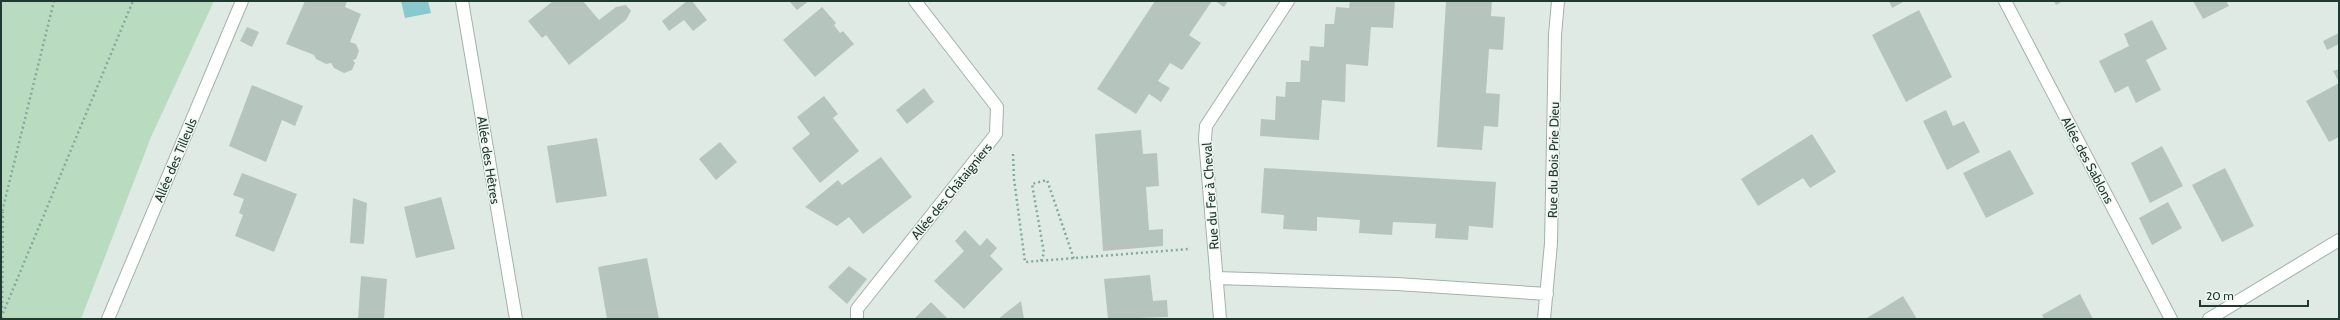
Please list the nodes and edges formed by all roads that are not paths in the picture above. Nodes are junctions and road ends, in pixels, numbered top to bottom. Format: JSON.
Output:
{"nodes":[{"id":1,"x":242,"y":1,"type":"edge"},
{"id":2,"x":462,"y":1,"type":"edge"},
{"id":3,"x":915,"y":1,"type":"edge"},
{"id":4,"x":1288,"y":1,"type":"edge"},
{"id":5,"x":1558,"y":1,"type":"edge"},
{"id":6,"x":2005,"y":1,"type":"edge"},
{"id":7,"x":2339,"y":240,"type":"edge"},
{"id":8,"x":1216,"y":278,"type":"junction"},
{"id":9,"x":1547,"y":294,"type":"junction"},
{"id":10,"x":108,"y":319,"type":"edge"},
{"id":11,"x":516,"y":319,"type":"edge"},
{"id":12,"x":857,"y":319,"type":"edge"},
{"id":13,"x":1220,"y":319,"type":"edge"},
{"id":14,"x":1544,"y":319,"type":"edge"},
{"id":15,"x":2171,"y":319,"type":"edge"},
{"id":16,"x":2209,"y":319,"type":"edge"}],
"edges":[{"from":1,"to":10,"type":"street","name":"Allée des Tilleuls"},
{"from":2,"to":11,"type":"street","name":"Allée des Hêtres"},
{"from":3,"to":12,"type":"street","name":"Allée des Châtaigniers"},
{"from":4,"to":8,"type":"street","name":"Rue du Fer à Cheval"},
{"from":5,"to":9,"type":"street","name":"Rue du Bois Prie Dieu"},
{"from":6,"to":15,"type":"street","name":"Allée des Sablons"},
{"from":7,"to":16,"type":"street"},
{"from":8,"to":9,"type":"street"},
{"from":8,"to":13,"type":"street","name":"Rue du Fer à Cheval"},
{"from":9,"to":14,"type":"street","name":"Rue du Bois Prie Dieu"}]}
